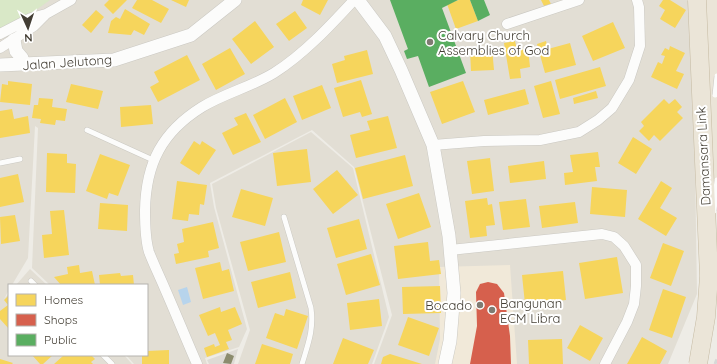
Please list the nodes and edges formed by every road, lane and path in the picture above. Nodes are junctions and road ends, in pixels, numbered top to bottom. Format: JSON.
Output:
{"nodes":[{"id":1,"x":71,"y":0,"type":"edge"},
{"id":2,"x":235,"y":0,"type":"edge"},
{"id":3,"x":354,"y":0,"type":"edge"},
{"id":4,"x":358,"y":0,"type":"edge"},
{"id":5,"x":579,"y":0,"type":"edge"},
{"id":6,"x":637,"y":0,"type":"edge"},
{"id":7,"x":697,"y":0,"type":"edge"},
{"id":8,"x":705,"y":0,"type":"edge"},
{"id":9,"x":713,"y":0,"type":"edge"},
{"id":10,"x":46,"y":14,"type":"junction"},
{"id":11,"x":507,"y":24,"type":"dead end"},
{"id":12,"x":716,"y":28,"type":"edge"},
{"id":13,"x":0,"y":34,"type":"edge"},
{"id":14,"x":14,"y":40,"type":"junction"},
{"id":15,"x":0,"y":48,"type":"edge"},
{"id":16,"x":134,"y":54,"type":"junction"},
{"id":17,"x":0,"y":58,"type":"edge"},
{"id":18,"x":22,"y":58,"type":"junction"},
{"id":19,"x":0,"y":66,"type":"edge"},
{"id":20,"x":716,"y":83,"type":"edge"},
{"id":21,"x":87,"y":130,"type":"dead end"},
{"id":22,"x":433,"y":145,"type":"junction"},
{"id":23,"x":717,"y":158,"type":"edge"},
{"id":24,"x":20,"y":159,"type":"dead end"},
{"id":25,"x":153,"y":160,"type":"junction"},
{"id":26,"x":0,"y":163,"type":"edge"},
{"id":27,"x":717,"y":180,"type":"edge"},
{"id":28,"x":284,"y":217,"type":"dead end"},
{"id":29,"x":714,"y":217,"type":"dead end"},
{"id":30,"x":713,"y":224,"type":"dead end"},
{"id":31,"x":450,"y":250,"type":"junction"},
{"id":32,"x":714,"y":270,"type":"edge"},
{"id":33,"x":104,"y":356,"type":"edge"},
{"id":34,"x":112,"y":364,"type":"edge"},
{"id":35,"x":197,"y":364,"type":"edge"},
{"id":36,"x":302,"y":364,"type":"edge"},
{"id":37,"x":445,"y":364,"type":"edge"},
{"id":38,"x":605,"y":364,"type":"edge"},
{"id":39,"x":693,"y":364,"type":"edge"},
{"id":40,"x":698,"y":364,"type":"edge"}],
"edges":[{"from":1,"to":10,"type":"street"},
{"from":2,"to":16,"type":"street","name":"Jalan Jelutong"},
{"from":3,"to":25,"type":"street"},
{"from":4,"to":22,"type":"street"},
{"from":5,"to":11,"type":"street"},
{"from":6,"to":22,"type":"street"},
{"from":7,"to":32,"type":"highway","name":"Damansara Link","bridge":true},
{"from":8,"to":32,"type":"highway","name":"Damansara Link"},
{"from":9,"to":12,"type":"highway"},
{"from":9,"to":20,"type":"lane","bridge":true},
{"from":10,"to":13,"type":"street"},
{"from":10,"to":14,"type":"street"},
{"from":12,"to":20,"type":"highway"},
{"from":14,"to":15,"type":"street"},
{"from":14,"to":18,"type":"street"},
{"from":16,"to":18,"type":"street","name":"Jalan Jelutong"},
{"from":16,"to":19,"type":"street","name":"Jalan Jelutong"},
{"from":17,"to":18,"type":"street","name":"Jalan Jelutong"},
{"from":20,"to":23,"type":"lane"},
{"from":21,"to":25,"type":"lane"},
{"from":22,"to":31,"type":"street"},
{"from":24,"to":26,"type":"lane"},
{"from":25,"to":35,"type":"street"},
{"from":27,"to":29,"type":"lane","bridge":true},
{"from":28,"to":36,"type":"lane"},
{"from":30,"to":32,"type":"lane","bridge":true},
{"from":31,"to":37,"type":"street"},
{"from":31,"to":38,"type":"street"},
{"from":32,"to":39,"type":"highway","name":"Damansara Link"},
{"from":32,"to":40,"type":"highway","name":"Damansara Link","bridge":true},
{"from":33,"to":34,"type":"lane"}]}
